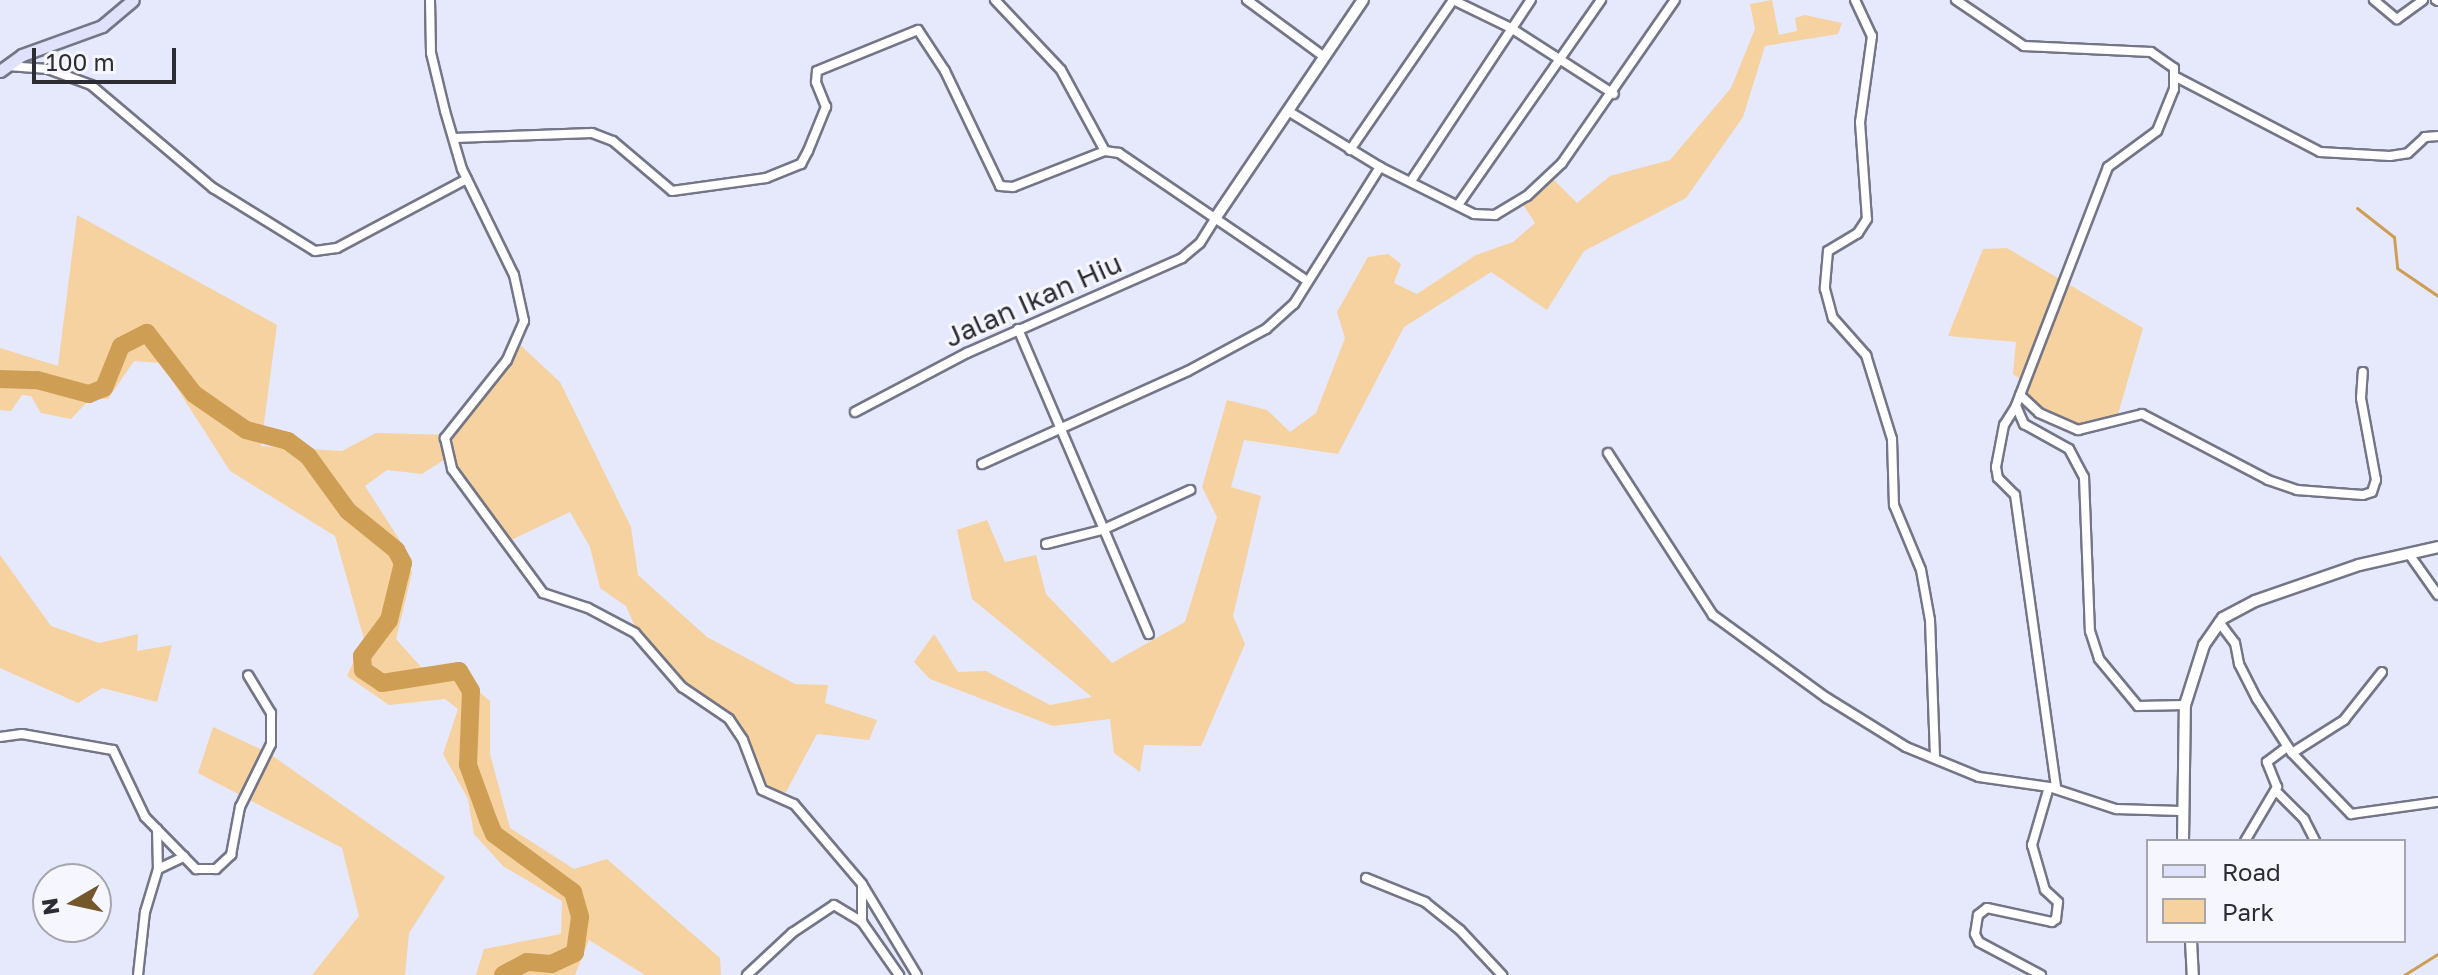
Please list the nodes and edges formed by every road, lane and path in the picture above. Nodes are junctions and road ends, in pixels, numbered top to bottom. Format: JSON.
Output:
{"nodes":[{"id":1,"x":133,"y":0,"type":"edge"},
{"id":2,"x":430,"y":0,"type":"edge"},
{"id":3,"x":995,"y":0,"type":"edge"},
{"id":4,"x":1247,"y":0,"type":"edge"},
{"id":5,"x":1266,"y":0,"type":"edge"},
{"id":6,"x":1363,"y":0,"type":"edge"},
{"id":7,"x":1453,"y":0,"type":"edge"},
{"id":8,"x":1531,"y":0,"type":"edge"},
{"id":9,"x":1601,"y":0,"type":"edge"},
{"id":10,"x":1675,"y":0,"type":"edge"},
{"id":11,"x":1855,"y":0,"type":"edge"},
{"id":12,"x":2374,"y":0,"type":"edge"},
{"id":13,"x":2423,"y":0,"type":"edge"},
{"id":14,"x":1961,"y":1,"type":"edge"},
{"id":15,"x":1260,"y":9,"type":"junction"},
{"id":16,"x":1511,"y":28,"type":"junction"},
{"id":17,"x":1323,"y":56,"type":"junction"},
{"id":18,"x":1563,"y":59,"type":"junction"},
{"id":19,"x":2,"y":68,"type":"edge"},
{"id":20,"x":2176,"y":77,"type":"junction"},
{"id":21,"x":1614,"y":94,"type":"junction"},
{"id":22,"x":1288,"y":111,"type":"junction"},
{"id":23,"x":2437,"y":134,"type":"edge"},
{"id":24,"x":454,"y":138,"type":"junction"},
{"id":25,"x":1350,"y":150,"type":"junction"},
{"id":26,"x":1105,"y":151,"type":"junction"},
{"id":27,"x":1380,"y":167,"type":"junction"},
{"id":28,"x":467,"y":179,"type":"junction"},
{"id":29,"x":1411,"y":181,"type":"junction"},
{"id":30,"x":1458,"y":205,"type":"junction"},
{"id":31,"x":1216,"y":217,"type":"junction"},
{"id":32,"x":1306,"y":280,"type":"junction"},
{"id":33,"x":1018,"y":329,"type":"junction"},
{"id":34,"x":2363,"y":372,"type":"dead end"},
{"id":35,"x":2020,"y":395,"type":"junction"},
{"id":36,"x":2016,"y":406,"type":"junction"},
{"id":37,"x":855,"y":412,"type":"dead end"},
{"id":38,"x":1058,"y":430,"type":"junction"},
{"id":39,"x":1608,"y":453,"type":"dead end"},
{"id":40,"x":982,"y":464,"type":"dead end"},
{"id":41,"x":1190,"y":490,"type":"dead end"},
{"id":42,"x":1102,"y":530,"type":"junction"},
{"id":43,"x":1046,"y":544,"type":"dead end"},
{"id":44,"x":2438,"y":547,"type":"edge"},
{"id":45,"x":2409,"y":554,"type":"junction"},
{"id":46,"x":2438,"y":595,"type":"edge"},
{"id":47,"x":2219,"y":622,"type":"junction"},
{"id":48,"x":1149,"y":634,"type":"dead end"},
{"id":49,"x":2382,"y":672,"type":"dead end"},
{"id":50,"x":248,"y":675,"type":"dead end"},
{"id":51,"x":2185,"y":705,"type":"junction"},
{"id":52,"x":0,"y":737,"type":"edge"},
{"id":53,"x":2289,"y":750,"type":"junction"},
{"id":54,"x":1935,"y":758,"type":"junction"},
{"id":55,"x":2053,"y":788,"type":"junction"},
{"id":56,"x":2276,"y":791,"type":"junction"},
{"id":57,"x":2438,"y":802,"type":"edge"},
{"id":58,"x":2180,"y":811,"type":"junction"},
{"id":59,"x":157,"y":828,"type":"junction"},
{"id":60,"x":2183,"y":839,"type":"edge"},
{"id":61,"x":2246,"y":839,"type":"edge"},
{"id":62,"x":2314,"y":839,"type":"edge"},
{"id":63,"x":184,"y":857,"type":"junction"},
{"id":64,"x":158,"y":869,"type":"junction"},
{"id":65,"x":1366,"y":878,"type":"dead end"},
{"id":66,"x":862,"y":884,"type":"junction"},
{"id":67,"x":862,"y":922,"type":"junction"},
{"id":68,"x":2191,"y":943,"type":"edge"},
{"id":69,"x":138,"y":975,"type":"edge"},
{"id":70,"x":747,"y":975,"type":"edge"},
{"id":71,"x":899,"y":975,"type":"edge"},
{"id":72,"x":917,"y":975,"type":"edge"},
{"id":73,"x":1502,"y":975,"type":"edge"},
{"id":74,"x":2041,"y":975,"type":"edge"},
{"id":75,"x":2193,"y":975,"type":"edge"}],
"edges":[{"from":1,"to":19,"type":"main road"},
{"from":2,"to":24,"type":"street"},
{"from":3,"to":26,"type":"street"},
{"from":4,"to":15,"type":"street"},
{"from":5,"to":15,"type":"street"},
{"from":6,"to":17,"type":"street"},
{"from":7,"to":16,"type":"street"},
{"from":7,"to":25,"type":"street"},
{"from":8,"to":16,"type":"street"},
{"from":9,"to":18,"type":"street"},
{"from":10,"to":21,"type":"street"},
{"from":11,"to":54,"type":"street"},
{"from":12,"to":13,"type":"street"},
{"from":14,"to":20,"type":"street"},
{"from":15,"to":17,"type":"street"},
{"from":16,"to":18,"type":"street"},
{"from":16,"to":29,"type":"street"},
{"from":17,"to":22,"type":"street"},
{"from":18,"to":21,"type":"street"},
{"from":18,"to":30,"type":"street"},
{"from":19,"to":28,"type":"street"},
{"from":20,"to":23,"type":"street"},
{"from":20,"to":35,"type":"street"},
{"from":21,"to":30,"type":"street"},
{"from":22,"to":25,"type":"street"},
{"from":22,"to":31,"type":"street"},
{"from":24,"to":26,"type":"street"},
{"from":24,"to":28,"type":"street"},
{"from":25,"to":27,"type":"street"},
{"from":26,"to":31,"type":"street"},
{"from":27,"to":29,"type":"street"},
{"from":27,"to":32,"type":"street"},
{"from":28,"to":66,"type":"street"},
{"from":29,"to":30,"type":"street"},
{"from":31,"to":32,"type":"street"},
{"from":31,"to":33,"type":"street","name":"Jalan Ikan Hiu"},
{"from":32,"to":38,"type":"street"},
{"from":33,"to":37,"type":"street","name":"Jalan Ikan Hiu"},
{"from":33,"to":38,"type":"street"},
{"from":34,"to":35,"type":"street"},
{"from":35,"to":36,"type":"street"},
{"from":36,"to":51,"type":"street"},
{"from":36,"to":55,"type":"street"},
{"from":38,"to":40,"type":"street"},
{"from":38,"to":42,"type":"street"},
{"from":39,"to":54,"type":"street"},
{"from":41,"to":42,"type":"street"},
{"from":42,"to":43,"type":"street"},
{"from":42,"to":48,"type":"street"},
{"from":44,"to":45,"type":"street"},
{"from":45,"to":46,"type":"street"},
{"from":45,"to":47,"type":"street"},
{"from":47,"to":51,"type":"street"},
{"from":47,"to":53,"type":"street"},
{"from":49,"to":53,"type":"street"},
{"from":50,"to":63,"type":"street"},
{"from":51,"to":58,"type":"street"},
{"from":52,"to":59,"type":"street"},
{"from":53,"to":56,"type":"street"},
{"from":53,"to":57,"type":"street"},
{"from":54,"to":55,"type":"street"},
{"from":55,"to":58,"type":"street"},
{"from":55,"to":74,"type":"street"},
{"from":56,"to":61,"type":"street"},
{"from":56,"to":62,"type":"street"},
{"from":58,"to":60,"type":"street"},
{"from":59,"to":63,"type":"street"},
{"from":59,"to":64,"type":"street"},
{"from":63,"to":64,"type":"street"},
{"from":64,"to":69,"type":"street"},
{"from":65,"to":73,"type":"street"},
{"from":66,"to":67,"type":"street"},
{"from":66,"to":72,"type":"street"},
{"from":67,"to":70,"type":"street"},
{"from":67,"to":71,"type":"street"},
{"from":68,"to":75,"type":"street"}]}
